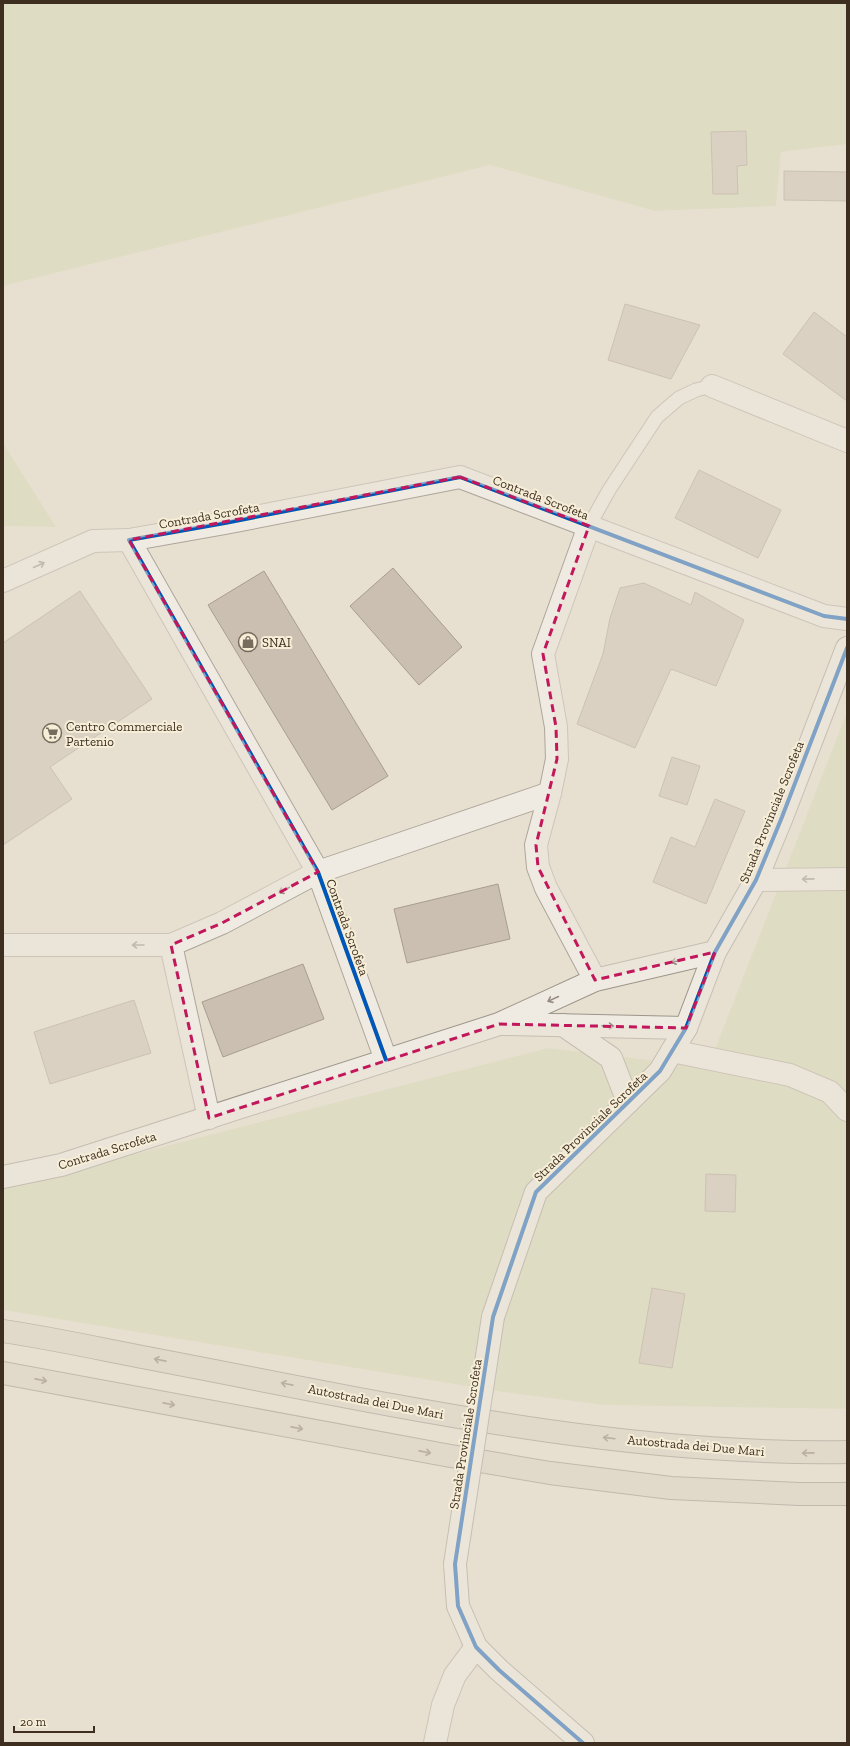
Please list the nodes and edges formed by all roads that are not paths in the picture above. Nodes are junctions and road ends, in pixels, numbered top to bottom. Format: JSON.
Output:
{"nodes":[{"id":1,"x":712,"y":386,"type":"joint"},
{"id":2,"x":847,"y":441,"type":"edge"},
{"id":3,"x":589,"y":526,"type":"junction"},
{"id":4,"x":129,"y":540,"type":"junction"},
{"id":5,"x":3,"y":581,"type":"edge"},
{"id":6,"x":847,"y":619,"type":"edge"},
{"id":7,"x":847,"y":648,"type":"edge"},
{"id":8,"x":550,"y":793,"type":"junction"},
{"id":9,"x":318,"y":872,"type":"junction"},
{"id":10,"x":847,"y":879,"type":"edge"},
{"id":11,"x":756,"y":880,"type":"junction"},
{"id":12,"x":3,"y":945,"type":"edge"},
{"id":13,"x":171,"y":945,"type":"junction"},
{"id":14,"x":715,"y":952,"type":"junction"},
{"id":15,"x":595,"y":980,"type":"junction"},
{"id":16,"x":499,"y":1024,"type":"junction"},
{"id":17,"x":563,"y":1025,"type":"junction"},
{"id":18,"x":686,"y":1028,"type":"junction"},
{"id":19,"x":672,"y":1052,"type":"junction"},
{"id":20,"x":386,"y":1060,"type":"junction"},
{"id":21,"x":628,"y":1102,"type":"junction"},
{"id":22,"x":847,"y":1110,"type":"edge"},
{"id":23,"x":209,"y":1118,"type":"junction"},
{"id":24,"x":3,"y":1177,"type":"edge"},
{"id":25,"x":3,"y":1331,"type":"edge"},
{"id":26,"x":3,"y":1373,"type":"edge"},
{"id":27,"x":847,"y":1452,"type":"edge"},
{"id":28,"x":847,"y":1494,"type":"edge"},
{"id":29,"x":476,"y":1647,"type":"junction"},
{"id":30,"x":435,"y":1743,"type":"edge"},
{"id":31,"x":583,"y":1743,"type":"edge"}],
"edges":[{"from":1,"to":2,"type":"street"},
{"from":1,"to":3,"type":"lane"},
{"from":3,"to":4,"type":"street","name":"Contrada Scrofeta"},
{"from":3,"to":6,"type":"street","name":"Contrada Scrofeta"},
{"from":3,"to":8,"type":"street"},
{"from":5,"to":4,"type":"street","one_way":true},
{"from":4,"to":9,"type":"street","name":"Contrada Scrofeta"},
{"from":7,"to":11,"type":"street","name":"Strada Provinciale Scrofeta"},
{"from":8,"to":9,"type":"street"},
{"from":8,"to":15,"type":"street"},
{"from":9,"to":13,"type":"street","one_way":true},
{"from":9,"to":20,"type":"street","name":"Contrada Scrofeta"},
{"from":10,"to":11,"type":"street","one_way":true},
{"from":11,"to":14,"type":"street","name":"Strada Provinciale Scrofeta"},
{"from":13,"to":12,"type":"street","one_way":true},
{"from":13,"to":23,"type":"street"},
{"from":14,"to":15,"type":"street","one_way":true},
{"from":14,"to":18,"type":"street","name":"Strada Provinciale Scrofeta"},
{"from":15,"to":16,"type":"street","one_way":true},
{"from":16,"to":17,"type":"street"},
{"from":16,"to":20,"type":"street","name":"Contrada Scrofeta"},
{"from":17,"to":18,"type":"street","one_way":true},
{"from":17,"to":21,"type":"street"},
{"from":18,"to":19,"type":"street","name":"Strada Provinciale Scrofeta"},
{"from":19,"to":21,"type":"street","name":"Strada Provinciale Scrofeta"},
{"from":19,"to":22,"type":"street"},
{"from":20,"to":23,"type":"street","name":"Contrada Scrofeta"},
{"from":21,"to":29,"type":"street","name":"Strada Provinciale Scrofeta","bridge":true},
{"from":23,"to":24,"type":"street","name":"Contrada Scrofeta"},
{"from":27,"to":25,"type":"highway","name":"Autostrada dei Due Mari","one_way":true},
{"from":26,"to":28,"type":"highway","one_way":true},
{"from":29,"to":30,"type":"street"},
{"from":29,"to":31,"type":"street","name":"Strada Provinciale Scrofeta"}]}
